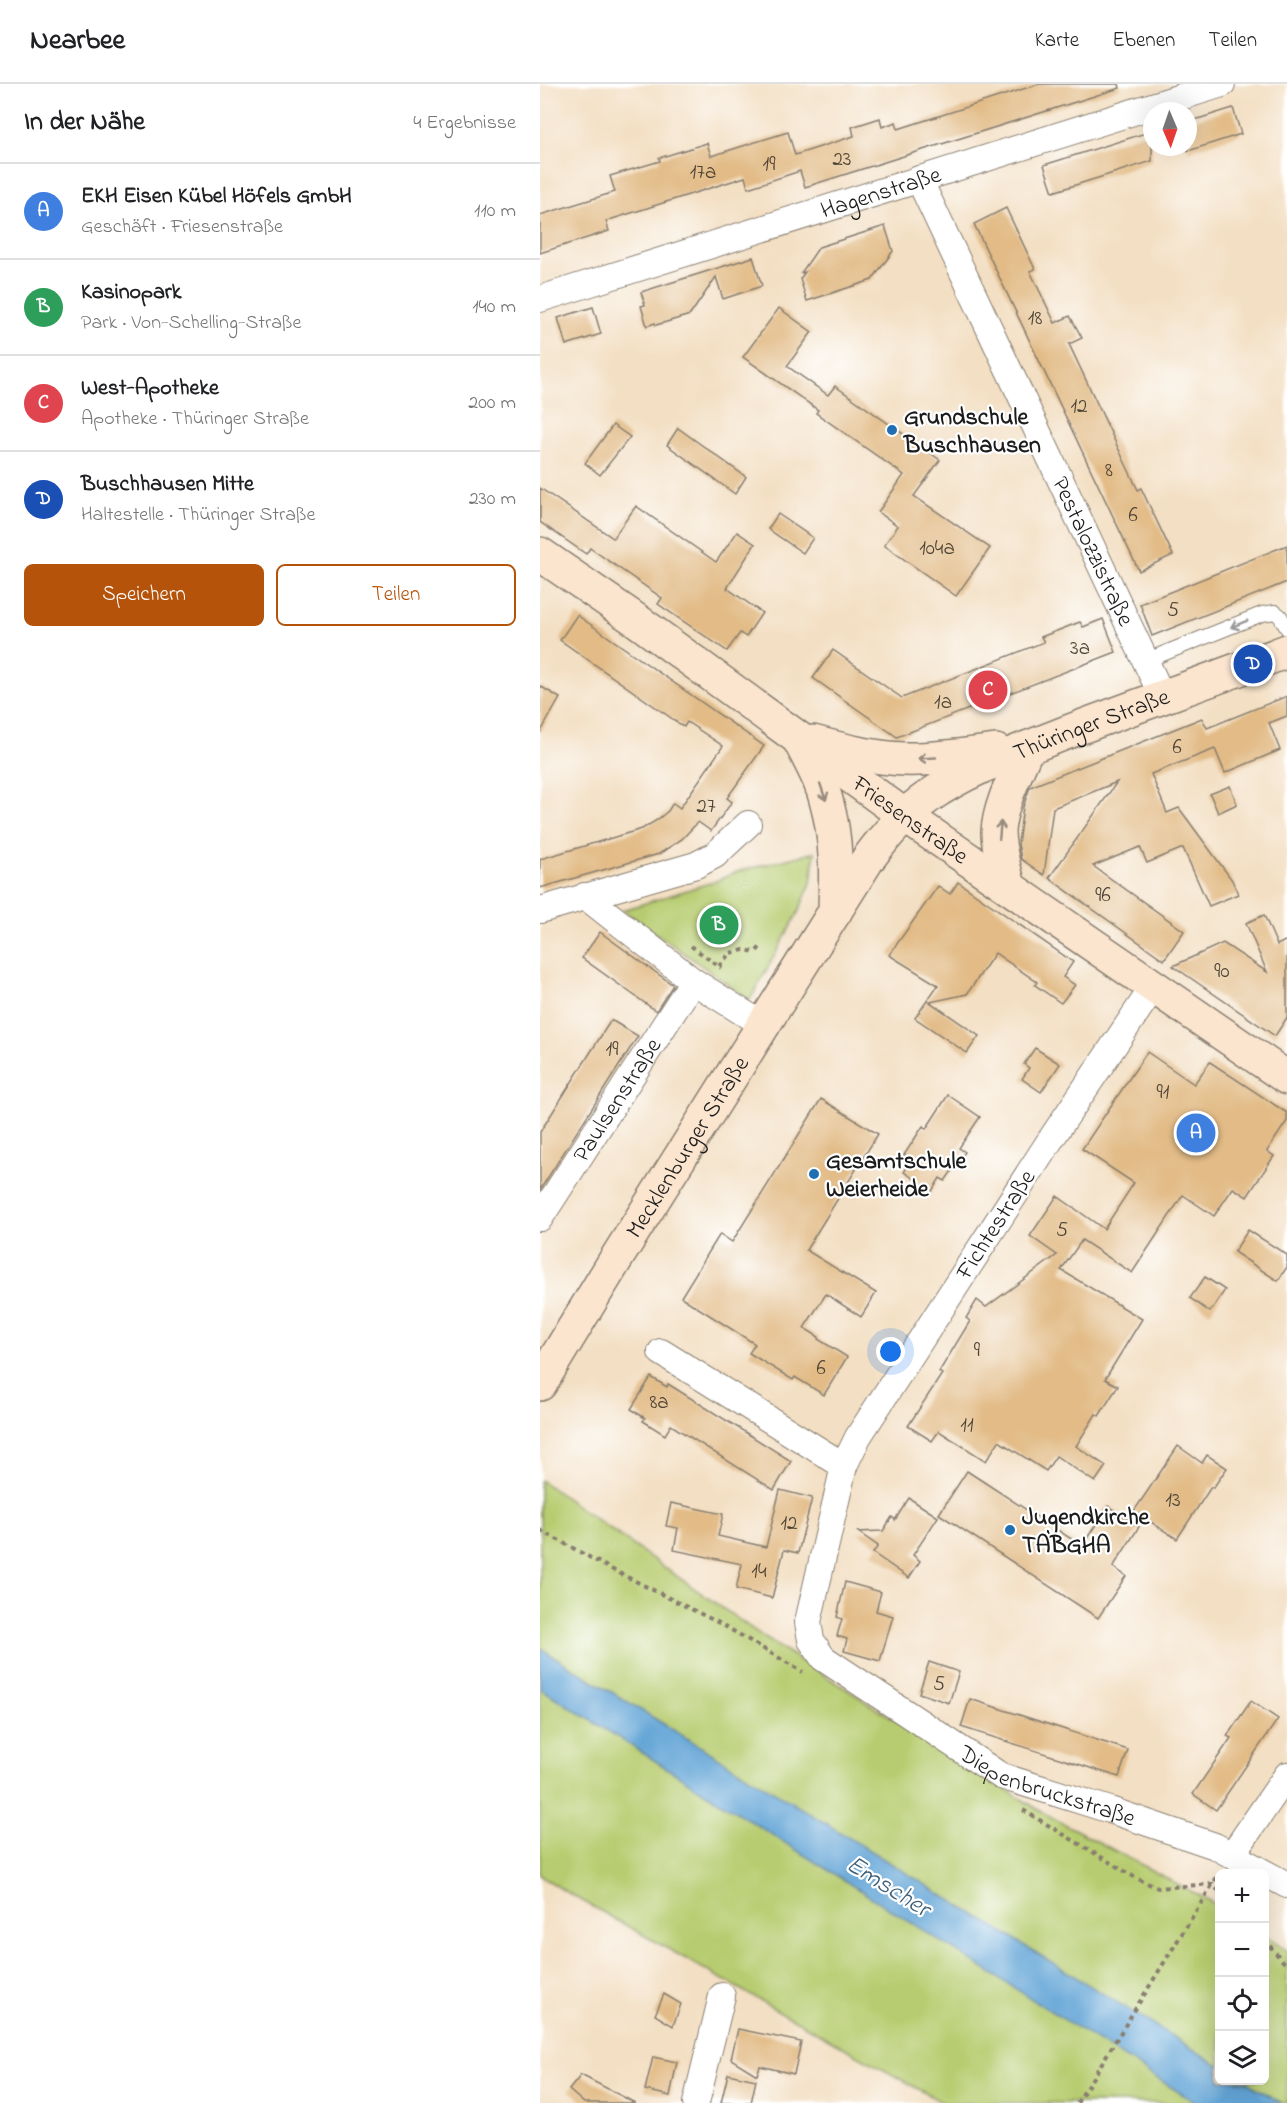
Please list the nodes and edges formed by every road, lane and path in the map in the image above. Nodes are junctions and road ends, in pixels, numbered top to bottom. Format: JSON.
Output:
{"nodes":[{"id":1,"x":1222,"y":84,"type":"edge"},
{"id":2,"x":919,"y":179,"type":"junction"},
{"id":3,"x":540,"y":299,"type":"edge"},
{"id":4,"x":540,"y":554,"type":"edge"},
{"id":5,"x":1287,"y":628,"type":"edge"},
{"id":6,"x":1287,"y":651,"type":"edge"},
{"id":7,"x":1145,"y":661,"type":"junction"},
{"id":8,"x":1162,"y":696,"type":"junction"},
{"id":9,"x":799,"y":739,"type":"junction"},
{"id":10,"x":1028,"y":748,"type":"junction"},
{"id":11,"x":905,"y":816,"type":"junction"},
{"id":12,"x":748,"y":824,"type":"dead end"},
{"id":13,"x":1009,"y":887,"type":"junction"},
{"id":14,"x":585,"y":896,"type":"junction"},
{"id":15,"x":540,"y":910,"type":"edge"},
{"id":16,"x":835,"y":912,"type":"junction"},
{"id":17,"x":762,"y":945,"type":"dead end"},
{"id":18,"x":719,"y":966,"type":"dead end"},
{"id":19,"x":693,"y":981,"type":"junction"},
{"id":20,"x":1154,"y":986,"type":"junction"},
{"id":21,"x":763,"y":1025,"type":"junction"},
{"id":22,"x":1287,"y":1078,"type":"edge"},
{"id":23,"x":540,"y":1218,"type":"edge"},
{"id":24,"x":661,"y":1352,"type":"dead end"},
{"id":25,"x":540,"y":1384,"type":"edge"},
{"id":26,"x":844,"y":1466,"type":"junction"},
{"id":27,"x":822,"y":1658,"type":"joint"},
{"id":28,"x":1287,"y":1775,"type":"edge"},
{"id":29,"x":1232,"y":1855,"type":"junction"},
{"id":30,"x":1212,"y":1884,"type":"dead end"},
{"id":31,"x":1287,"y":1885,"type":"edge"},
{"id":32,"x":1269,"y":1945,"type":"edge"},
{"id":33,"x":1287,"y":1966,"type":"edge"},
{"id":34,"x":722,"y":1996,"type":"dead end"},
{"id":35,"x":696,"y":2103,"type":"edge"},
{"id":36,"x":1077,"y":2103,"type":"edge"}],
"edges":[{"from":1,"to":2,"type":"street","name":"Hagenstraße"},
{"from":2,"to":3,"type":"street","name":"Hagenstraße"},
{"from":2,"to":7,"type":"street","name":"Pestalozzistraße"},
{"from":4,"to":9,"type":"street","name":"Friesenstraße"},
{"from":5,"to":7,"type":"lane","one_way":true},
{"from":6,"to":8,"type":"street","name":"Thüringer Straße"},
{"from":7,"to":8,"type":"street","name":"Pestalozzistraße"},
{"from":8,"to":10,"type":"street","name":"Thüringer Straße"},
{"from":10,"to":9,"type":"street","one_way":true},
{"from":9,"to":11,"type":"street","name":"Friesenstraße"},
{"from":9,"to":16,"type":"street","one_way":true},
{"from":10,"to":11,"type":"street","name":"Thüringer Straße"},
{"from":13,"to":10,"type":"street","one_way":true},
{"from":11,"to":13,"type":"street","name":"Friesenstraße"},
{"from":11,"to":16,"type":"street","name":"Mecklenburger Straße"},
{"from":12,"to":14,"type":"street"},
{"from":13,"to":20,"type":"street","name":"Friesenstraße"},
{"from":14,"to":15,"type":"street"},
{"from":14,"to":19,"type":"street"},
{"from":16,"to":21,"type":"street","name":"Mecklenburger Straße"},
{"from":17,"to":18,"type":"path"},
{"from":19,"to":21,"type":"street"},
{"from":19,"to":23,"type":"street","name":"Paulsenstraße"},
{"from":20,"to":22,"type":"street","name":"Friesenstraße"},
{"from":20,"to":26,"type":"street","name":"Fichtestraße"},
{"from":21,"to":25,"type":"street","name":"Mecklenburger Straße"},
{"from":24,"to":26,"type":"street"},
{"from":26,"to":27,"type":"street","name":"Fichtestraße"},
{"from":27,"to":29,"type":"street","name":"Diepenbruckstraße"},
{"from":28,"to":29,"type":"street"},
{"from":29,"to":31,"type":"street","name":"Diepenbruckstraße"},
{"from":30,"to":36,"type":"path"},
{"from":32,"to":33,"type":"path"},
{"from":34,"to":35,"type":"street"}]}
